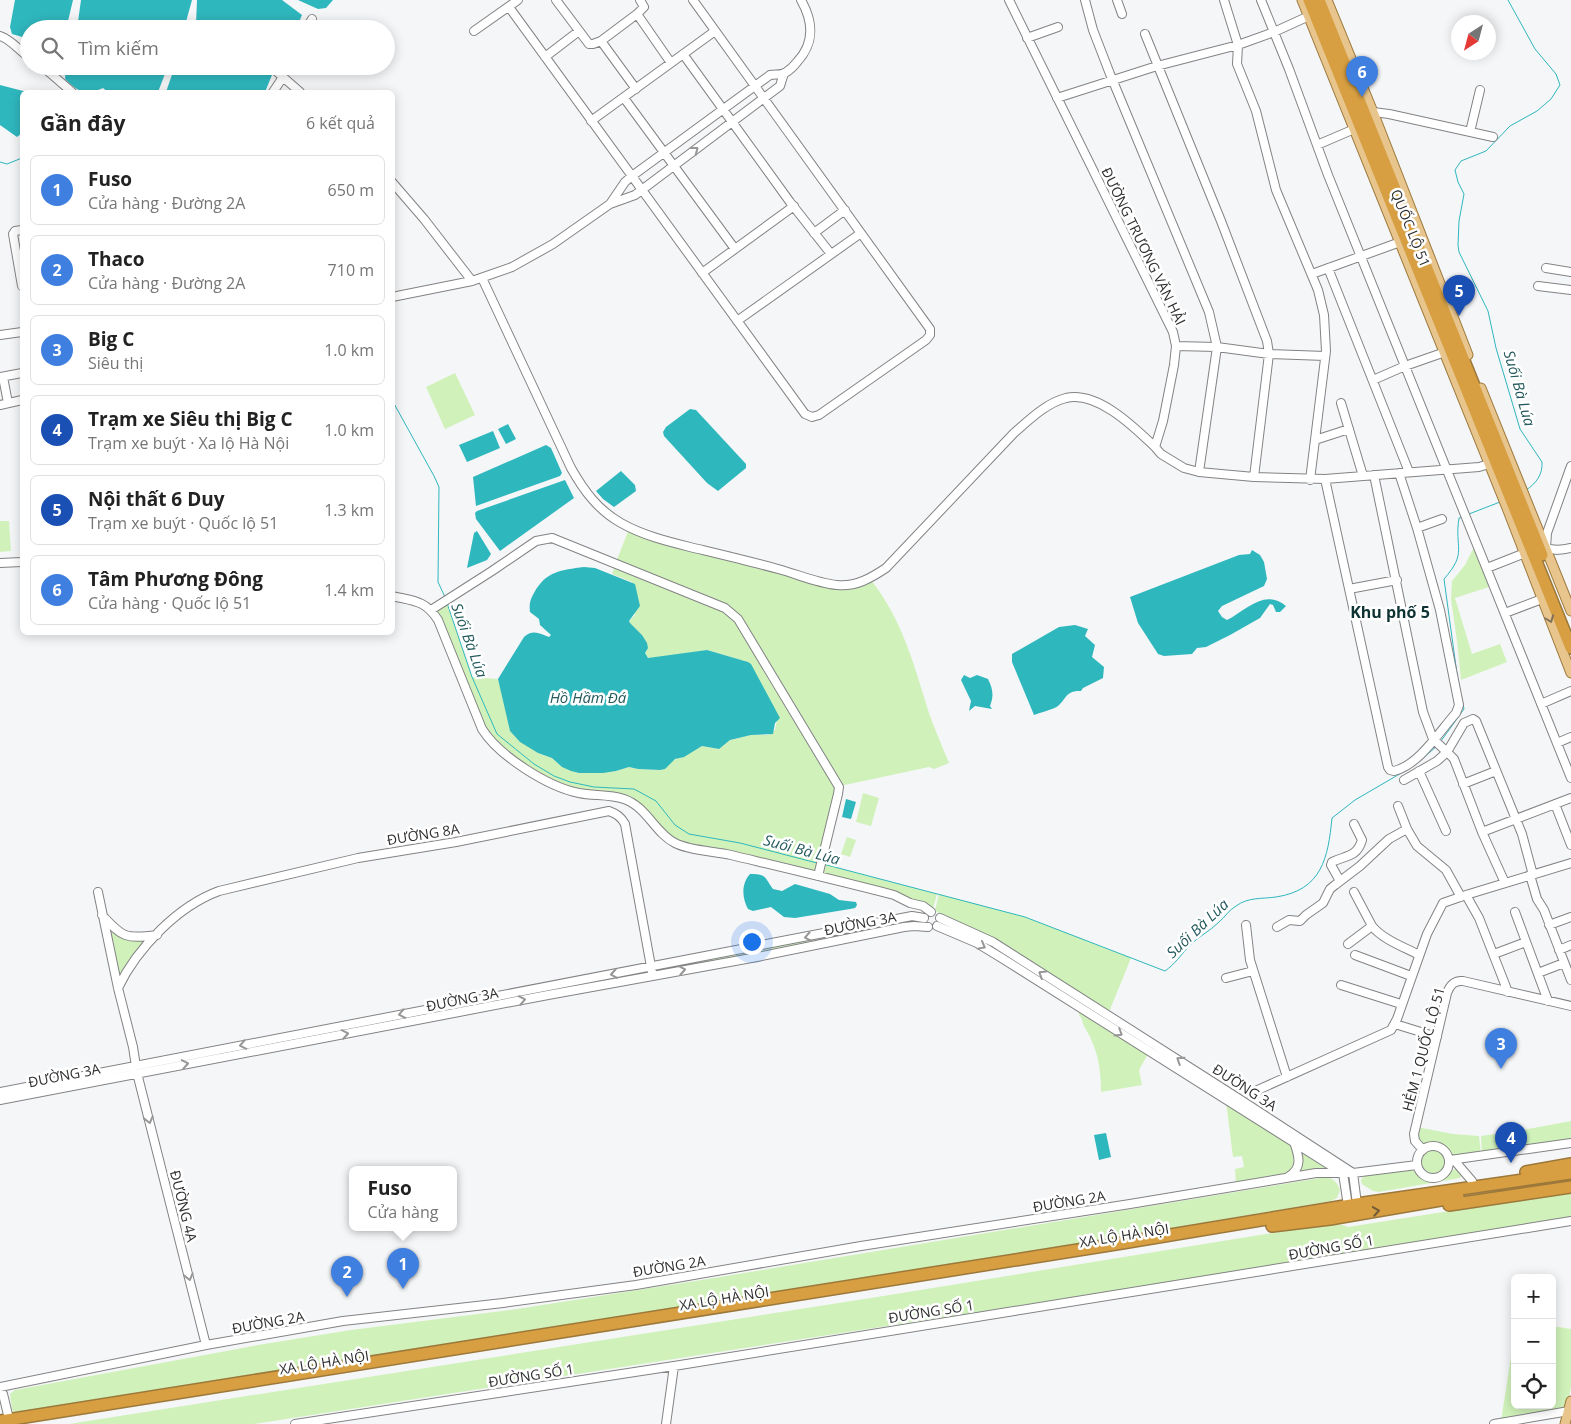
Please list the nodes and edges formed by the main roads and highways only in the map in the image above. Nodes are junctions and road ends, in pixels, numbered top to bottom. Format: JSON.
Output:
{"nodes":[{"id":1,"x":1302,"y":0,"type":"edge"},
{"id":2,"x":1308,"y":0,"type":"edge"},
{"id":3,"x":1320,"y":8,"type":"edge"},
{"id":4,"x":1499,"y":460,"type":"junction"},
{"id":5,"x":1534,"y":552,"type":"junction"},
{"id":6,"x":1571,"y":611,"type":"edge"},
{"id":7,"x":1571,"y":627,"type":"edge"},
{"id":8,"x":1571,"y":648,"type":"edge"},
{"id":9,"x":1571,"y":673,"type":"edge"},
{"id":10,"x":1571,"y":1164,"type":"edge"},
{"id":11,"x":1571,"y":1173,"type":"edge"},
{"id":12,"x":1571,"y":1179,"type":"edge"},
{"id":13,"x":1571,"y":1187,"type":"edge"},
{"id":14,"x":1446,"y":1194,"type":"junction"},
{"id":15,"x":1421,"y":1199,"type":"junction"},
{"id":16,"x":1571,"y":1401,"type":"edge"},
{"id":17,"x":1570,"y":1411,"type":"edge"},
{"id":18,"x":4,"y":1420,"type":"edge"},
{"id":19,"x":30,"y":1424,"type":"edge"},
{"id":20,"x":1566,"y":1424,"type":"edge"}],
"edges":[{"from":1,"to":3,"type":"main road","name":"QUỐC LỘ 51"},
{"from":2,"to":3,"type":"highway","name":"QUỐC LỘ 51"},
{"from":3,"to":4,"type":"highway","name":"QUỐC LỘ 51"},
{"from":3,"to":4,"type":"highway","name":"QUỐC LỘ 51"},
{"from":4,"to":5,"type":"highway","name":"QUỐC LỘ 51"},
{"from":5,"to":6,"type":"main road"},
{"from":5,"to":7,"type":"highway"},
{"from":5,"to":8,"type":"highway"},
{"from":5,"to":9,"type":"main road","one_way":true},
{"from":10,"to":15,"type":"highway","name":"XA LỘ HÀ NỘI"},
{"from":11,"to":14,"type":"highway"},
{"from":12,"to":14,"type":"highway"},
{"from":13,"to":15,"type":"highway","name":"XA LỘ HÀ NỘI"},
{"from":14,"to":15,"type":"highway","name":"XA LỘ HÀ NỘI"},
{"from":15,"to":18,"type":"highway","name":"XA LỘ HÀ NỘI"},
{"from":19,"to":15,"type":"highway","name":"XA LỘ HÀ NỘI","one_way":true},
{"from":16,"to":17,"type":"main road"},
{"from":17,"to":20,"type":"main road"}]}
